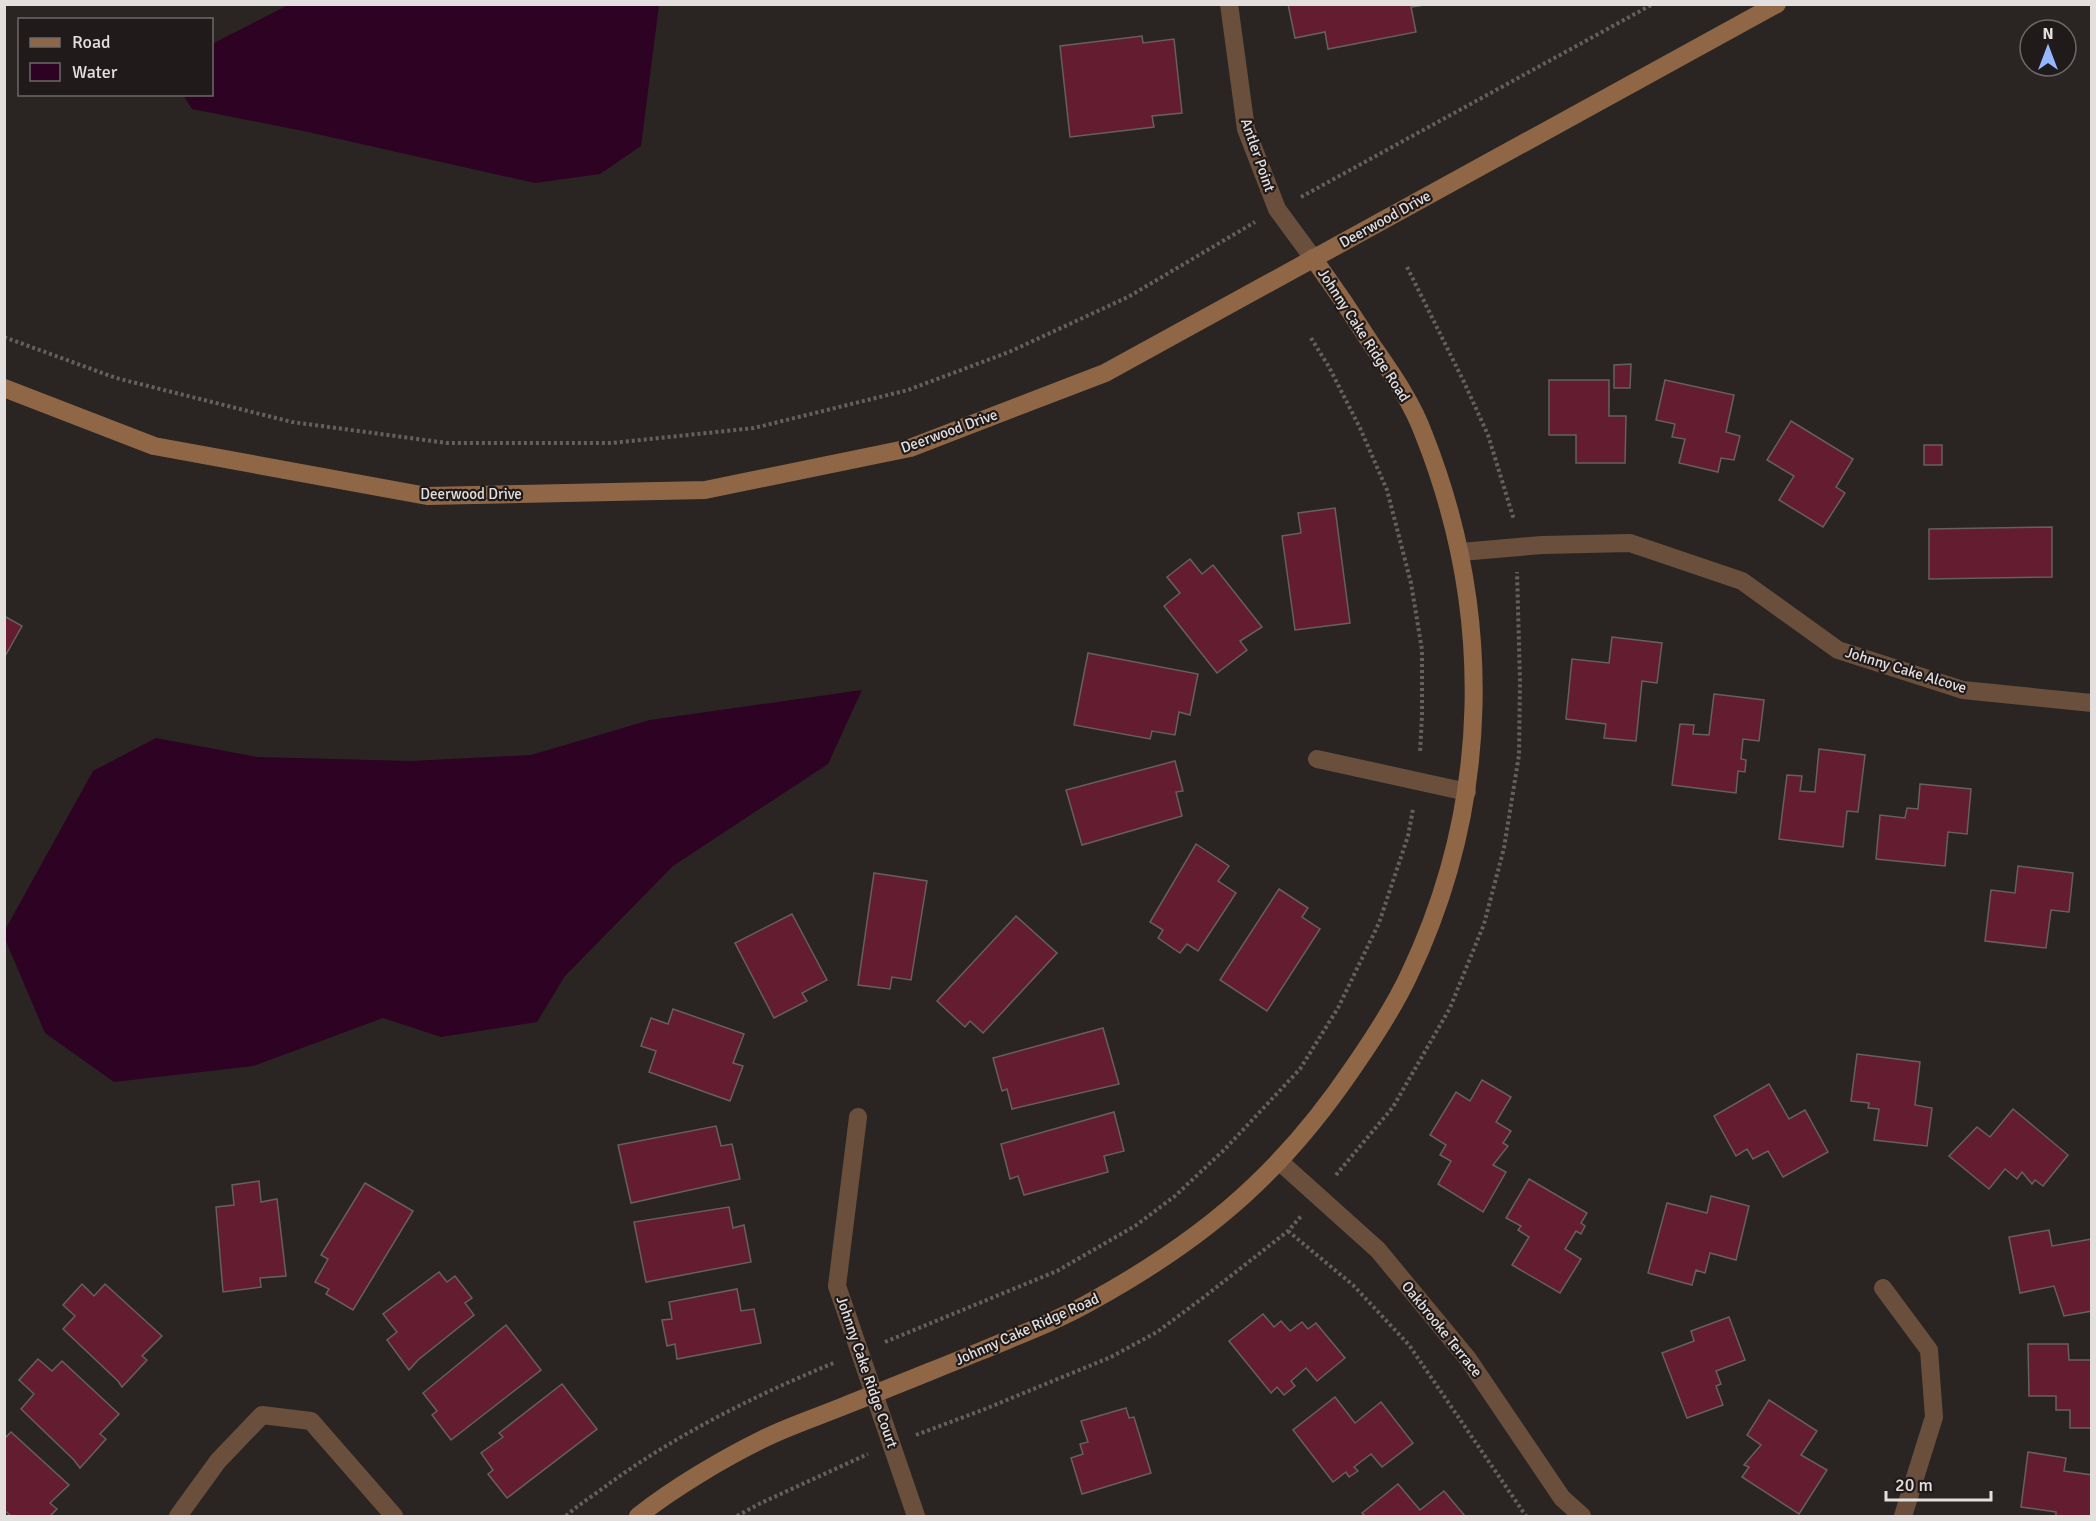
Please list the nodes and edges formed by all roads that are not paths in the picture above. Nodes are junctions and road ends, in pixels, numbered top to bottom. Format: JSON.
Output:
{"nodes":[{"id":1,"x":1229,"y":4,"type":"edge"},
{"id":2,"x":1777,"y":4,"type":"edge"},
{"id":3,"x":1313,"y":258,"type":"junction"},
{"id":4,"x":4,"y":388,"type":"edge"},
{"id":5,"x":1461,"y":552,"type":"junction"},
{"id":6,"x":2091,"y":703,"type":"edge"},
{"id":7,"x":1317,"y":759,"type":"dead end"},
{"id":8,"x":1467,"y":792,"type":"junction"},
{"id":9,"x":858,"y":1117,"type":"dead end"},
{"id":10,"x":1279,"y":1161,"type":"junction"},
{"id":11,"x":1883,"y":1288,"type":"dead end"},
{"id":12,"x":875,"y":1394,"type":"junction"},
{"id":13,"x":178,"y":1516,"type":"edge"},
{"id":14,"x":394,"y":1516,"type":"edge"},
{"id":15,"x":638,"y":1516,"type":"edge"},
{"id":16,"x":916,"y":1516,"type":"edge"},
{"id":17,"x":1582,"y":1516,"type":"edge"},
{"id":18,"x":1903,"y":1516,"type":"edge"}],
"edges":[{"from":1,"to":3,"type":"street","name":"Antler Point"},
{"from":2,"to":3,"type":"street","name":"Deerwood Drive"},
{"from":3,"to":4,"type":"street","name":"Deerwood Drive"},
{"from":3,"to":5,"type":"street","name":"Johnny Cake Ridge Road"},
{"from":5,"to":6,"type":"street","name":"Johnny Cake Alcove"},
{"from":5,"to":8,"type":"street","name":"Johnny Cake Ridge Road"},
{"from":7,"to":8,"type":"street"},
{"from":8,"to":10,"type":"street","name":"Johnny Cake Ridge Road"},
{"from":9,"to":12,"type":"street","name":"Johnny Cake Ridge Court"},
{"from":10,"to":12,"type":"street","name":"Johnny Cake Ridge Road"},
{"from":10,"to":17,"type":"street","name":"Oakbrooke Terrace"},
{"from":11,"to":18,"type":"street"},
{"from":12,"to":15,"type":"street","name":"Johnny Cake Ridge Road"},
{"from":12,"to":16,"type":"street","name":"Johnny Cake Ridge Court"},
{"from":13,"to":14,"type":"street"}]}
